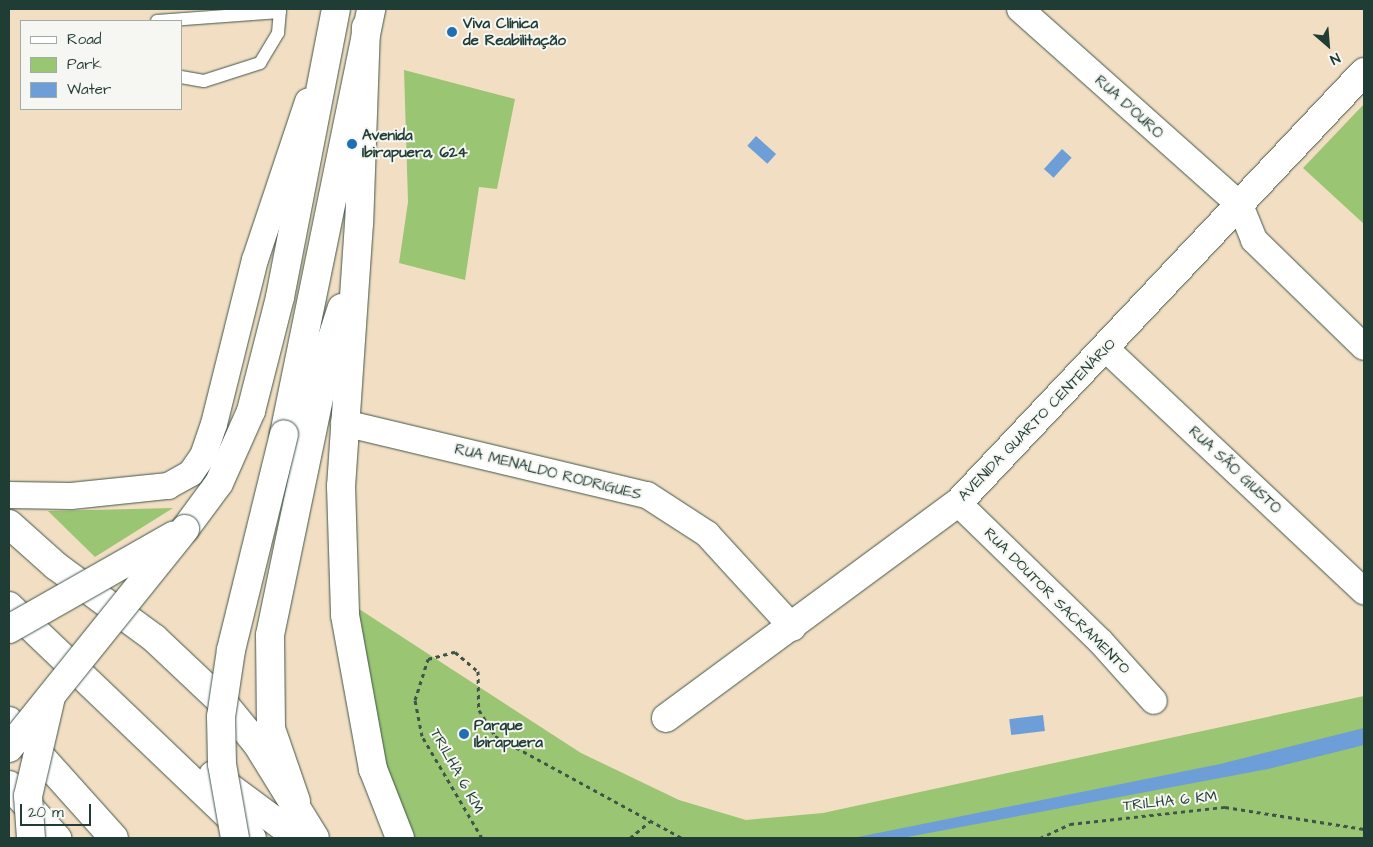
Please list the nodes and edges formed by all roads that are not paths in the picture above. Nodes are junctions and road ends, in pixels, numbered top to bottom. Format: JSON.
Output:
{"nodes":[{"id":1,"x":336,"y":9,"type":"edge"},
{"id":2,"x":1020,"y":9,"type":"edge"},
{"id":3,"x":280,"y":10,"type":"edge"},
{"id":4,"x":369,"y":18,"type":"edge"},
{"id":5,"x":168,"y":20,"type":"edge"},
{"id":6,"x":325,"y":52,"type":"junction"},
{"id":7,"x":1364,"y":72,"type":"edge"},
{"id":8,"x":182,"y":77,"type":"edge"},
{"id":9,"x":1240,"y":204,"type":"junction"},
{"id":10,"x":354,"y":268,"type":"junction"},
{"id":11,"x":1364,"y":347,"type":"edge"},
{"id":12,"x":1106,"y":350,"type":"junction"},
{"id":13,"x":344,"y":424,"type":"junction"},
{"id":14,"x":9,"y":495,"type":"edge"},
{"id":15,"x":958,"y":503,"type":"junction"},
{"id":16,"x":9,"y":524,"type":"edge"},
{"id":17,"x":185,"y":529,"type":"junction"},
{"id":18,"x":1364,"y":591,"type":"edge"},
{"id":19,"x":9,"y":606,"type":"edge"},
{"id":20,"x":793,"y":628,"type":"junction"},
{"id":21,"x":9,"y":629,"type":"edge"},
{"id":22,"x":51,"y":697,"type":"junction"},
{"id":23,"x":111,"y":701,"type":"junction"},
{"id":24,"x":1154,"y":701,"type":"dead end"},
{"id":25,"x":666,"y":718,"type":"dead end"},
{"id":26,"x":9,"y":721,"type":"edge"},
{"id":27,"x":9,"y":748,"type":"edge"},
{"id":28,"x":17,"y":795,"type":"edge"},
{"id":29,"x":297,"y":804,"type":"junction"},
{"id":30,"x":31,"y":838,"type":"edge"},
{"id":31,"x":57,"y":838,"type":"edge"},
{"id":32,"x":114,"y":838,"type":"edge"},
{"id":33,"x":235,"y":838,"type":"edge"},
{"id":34,"x":252,"y":838,"type":"edge"},
{"id":35,"x":298,"y":838,"type":"edge"},
{"id":36,"x":315,"y":838,"type":"edge"},
{"id":37,"x":400,"y":838,"type":"edge"}],
"edges":[{"from":1,"to":6,"type":"main road"},
{"from":2,"to":9,"type":"street","name":"RUA D'OURO"},
{"from":3,"to":5,"type":"lane"},
{"from":3,"to":8,"type":"lane"},
{"from":4,"to":10,"type":"main road"},
{"from":4,"to":33,"type":"main road","bridge":true},
{"from":6,"to":14,"type":"street"},
{"from":6,"to":17,"type":"main road"},
{"from":7,"to":9,"type":"main road","name":"AVENIDA QUARTO CENTENÁRIO"},
{"from":9,"to":11,"type":"street"},
{"from":9,"to":12,"type":"main road","name":"AVENIDA QUARTO CENTENÁRIO"},
{"from":10,"to":13,"type":"main road"},
{"from":10,"to":29,"type":"main road"},
{"from":12,"to":15,"type":"main road","name":"AVENIDA QUARTO CENTENÁRIO"},
{"from":12,"to":18,"type":"street","name":"RUA SÃO GIUSTO"},
{"from":13,"to":20,"type":"street","name":"RUA MENALDO RODRIGUES"},
{"from":13,"to":37,"type":"main road"},
{"from":15,"to":20,"type":"main road","name":"AVENIDA QUARTO CENTENÁRIO"},
{"from":15,"to":24,"type":"street","name":"RUA DOUTOR SACRAMENTO"},
{"from":16,"to":29,"type":"main road"},
{"from":17,"to":21,"type":"main road","bridge":true},
{"from":17,"to":22,"type":"main road","bridge":true},
{"from":19,"to":23,"type":"main road"},
{"from":20,"to":25,"type":"main road","name":"AVENIDA QUARTO CENTENÁRIO"},
{"from":22,"to":27,"type":"main road","bridge":true},
{"from":22,"to":30,"type":"main road","bridge":true},
{"from":23,"to":34,"type":"main road"},
{"from":23,"to":35,"type":"main road"},
{"from":26,"to":32,"type":"main road"},
{"from":28,"to":31,"type":"main road"},
{"from":29,"to":36,"type":"main road"}]}
